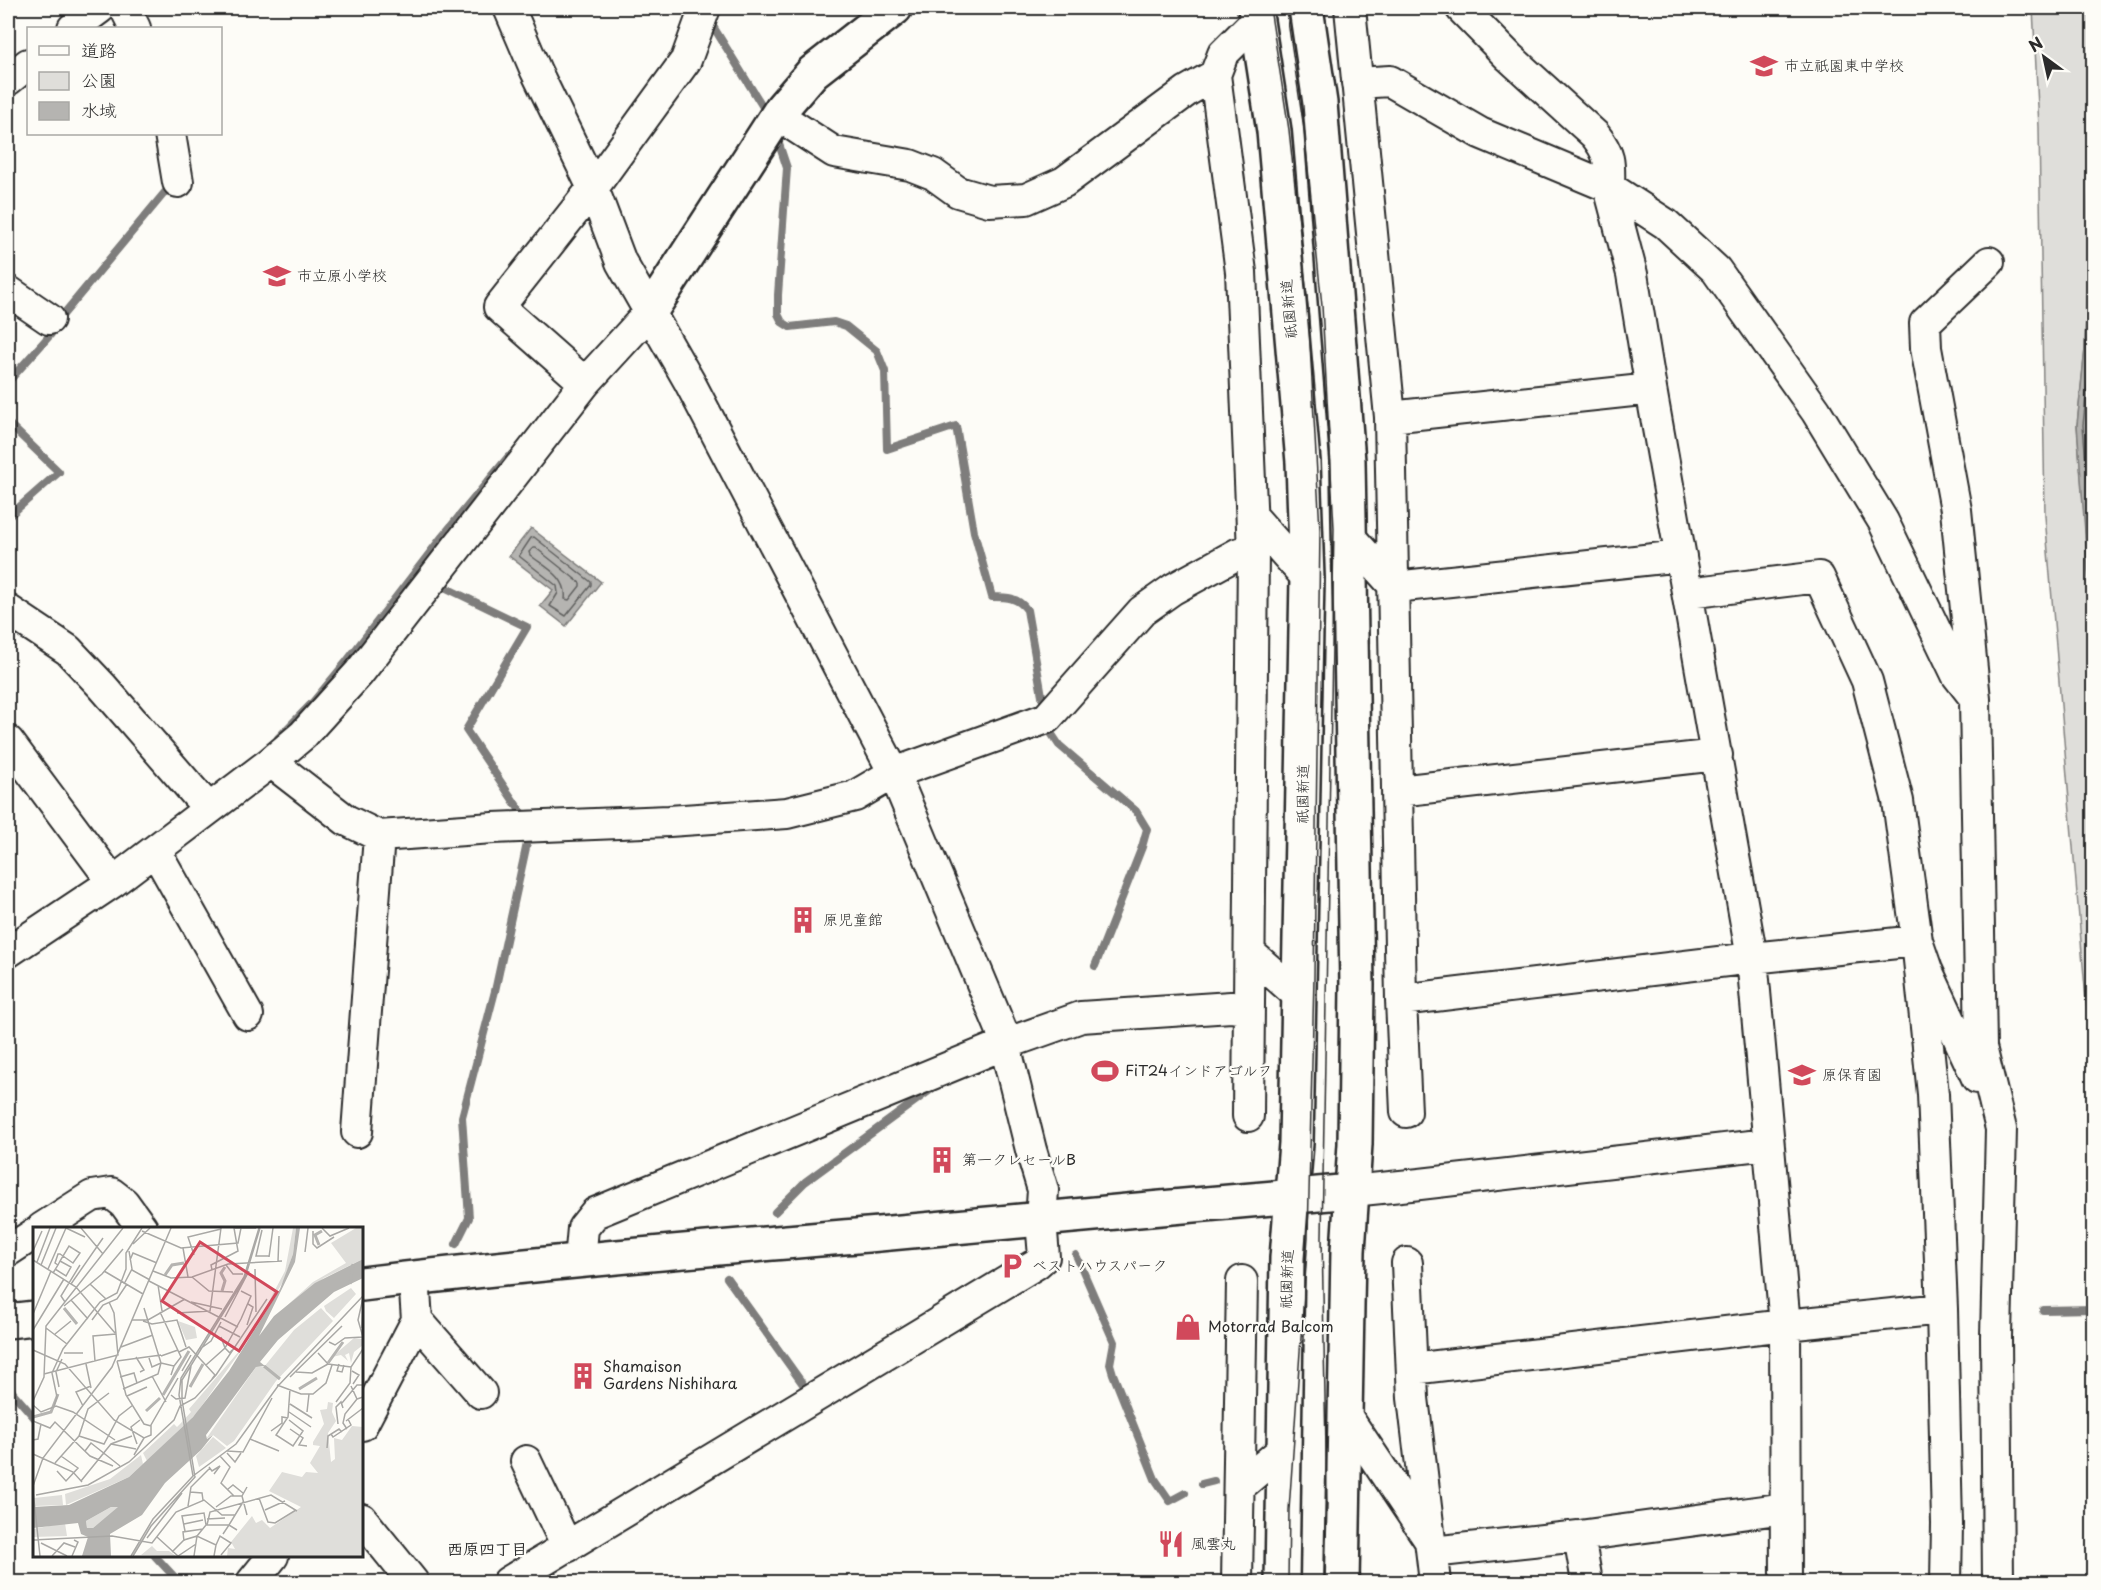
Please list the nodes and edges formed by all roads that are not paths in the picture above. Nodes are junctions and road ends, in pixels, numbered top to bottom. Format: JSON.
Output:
{"nodes":[{"id":1,"x":100,"y":8,"type":"edge"},
{"id":2,"x":125,"y":8,"type":"edge"},
{"id":3,"x":509,"y":8,"type":"edge"},
{"id":4,"x":705,"y":8,"type":"edge"},
{"id":5,"x":896,"y":8,"type":"edge"},
{"id":6,"x":1306,"y":8,"type":"edge"},
{"id":7,"x":1350,"y":8,"type":"edge"},
{"id":8,"x":1461,"y":8,"type":"edge"},
{"id":9,"x":1256,"y":14,"type":"edge"},
{"id":10,"x":75,"y":27,"type":"edge"},
{"id":11,"x":134,"y":27,"type":"edge"},
{"id":12,"x":27,"y":65,"type":"edge"},
{"id":13,"x":1215,"y":75,"type":"junction"},
{"id":14,"x":8,"y":80,"type":"edge"},
{"id":15,"x":1357,"y":82,"type":"junction"},
{"id":16,"x":777,"y":115,"type":"junction"},
{"id":17,"x":170,"y":135,"type":"edge"},
{"id":18,"x":178,"y":182,"type":"dead end"},
{"id":19,"x":1609,"y":187,"type":"junction"},
{"id":20,"x":593,"y":188,"type":"junction"},
{"id":21,"x":1989,"y":262,"type":"dead end"},
{"id":22,"x":8,"y":291,"type":"edge"},
{"id":23,"x":650,"y":312,"type":"junction"},
{"id":24,"x":49,"y":319,"type":"dead end"},
{"id":25,"x":585,"y":383,"type":"junction"},
{"id":26,"x":1651,"y":388,"type":"junction"},
{"id":27,"x":1390,"y":417,"type":"junction"},
{"id":28,"x":1252,"y":516,"type":"junction"},
{"id":29,"x":1348,"y":535,"type":"junction"},
{"id":30,"x":1254,"y":551,"type":"junction"},
{"id":31,"x":1681,"y":556,"type":"junction"},
{"id":32,"x":1306,"y":578,"type":"junction"},
{"id":33,"x":1395,"y":587,"type":"junction"},
{"id":34,"x":1688,"y":593,"type":"junction"},
{"id":35,"x":8,"y":610,"type":"edge"},
{"id":36,"x":1975,"y":699,"type":"junction"},
{"id":37,"x":8,"y":741,"type":"edge"},
{"id":38,"x":1717,"y":755,"type":"junction"},
{"id":39,"x":272,"y":762,"type":"junction"},
{"id":40,"x":894,"y":773,"type":"junction"},
{"id":41,"x":1398,"y":791,"type":"junction"},
{"id":42,"x":208,"y":808,"type":"junction"},
{"id":43,"x":379,"y":836,"type":"junction"},
{"id":44,"x":155,"y":850,"type":"junction"},
{"id":45,"x":113,"y":882,"type":"junction"},
{"id":46,"x":1917,"y":941,"type":"junction"},
{"id":47,"x":10,"y":944,"type":"edge"},
{"id":48,"x":1400,"y":948,"type":"junction"},
{"id":49,"x":1250,"y":953,"type":"junction"},
{"id":50,"x":1752,"y":958,"type":"junction"},
{"id":51,"x":1357,"y":985,"type":"junction"},
{"id":52,"x":1299,"y":996,"type":"junction"},
{"id":53,"x":1401,"y":1000,"type":"junction"},
{"id":54,"x":1248,"y":1009,"type":"junction"},
{"id":55,"x":248,"y":1015,"type":"dead end"},
{"id":56,"x":1005,"y":1044,"type":"junction"},
{"id":57,"x":1406,"y":1112,"type":"dead end"},
{"id":58,"x":1248,"y":1116,"type":"dead end"},
{"id":59,"x":2001,"y":1129,"type":"junction"},
{"id":60,"x":357,"y":1132,"type":"dead end"},
{"id":61,"x":1768,"y":1144,"type":"junction"},
{"id":62,"x":1352,"y":1191,"type":"junction"},
{"id":63,"x":1292,"y":1196,"type":"junction"},
{"id":64,"x":1041,"y":1220,"type":"junction"},
{"id":65,"x":39,"y":1227,"type":"edge"},
{"id":66,"x":141,"y":1227,"type":"edge"},
{"id":67,"x":580,"y":1260,"type":"junction"},
{"id":68,"x":1407,"y":1263,"type":"dead end"},
{"id":69,"x":414,"y":1277,"type":"junction"},
{"id":70,"x":1242,"y":1281,"type":"dead end"},
{"id":71,"x":363,"y":1284,"type":"edge"},
{"id":72,"x":1942,"y":1308,"type":"junction"},
{"id":73,"x":33,"y":1318,"type":"edge"},
{"id":74,"x":417,"y":1320,"type":"junction"},
{"id":75,"x":8,"y":1321,"type":"edge"},
{"id":76,"x":1785,"y":1325,"type":"junction"},
{"id":77,"x":1412,"y":1369,"type":"junction"},
{"id":78,"x":482,"y":1393,"type":"dead end"},
{"id":79,"x":1344,"y":1414,"type":"junction"},
{"id":80,"x":363,"y":1423,"type":"edge"},
{"id":81,"x":1285,"y":1448,"type":"junction"},
{"id":82,"x":526,"y":1461,"type":"dead end"},
{"id":83,"x":1239,"y":1487,"type":"junction"},
{"id":84,"x":1785,"y":1508,"type":"junction"},
{"id":85,"x":363,"y":1520,"type":"edge"},
{"id":86,"x":1579,"y":1536,"type":"junction"},
{"id":87,"x":567,"y":1547,"type":"junction"},
{"id":88,"x":1432,"y":1547,"type":"junction"},
{"id":89,"x":272,"y":1557,"type":"edge"},
{"id":90,"x":252,"y":1582,"type":"edge"},
{"id":91,"x":413,"y":1582,"type":"edge"},
{"id":92,"x":508,"y":1582,"type":"edge"},
{"id":93,"x":1237,"y":1582,"type":"edge"},
{"id":94,"x":1282,"y":1582,"type":"edge"},
{"id":95,"x":1342,"y":1582,"type":"edge"},
{"id":96,"x":1435,"y":1582,"type":"edge"},
{"id":97,"x":1587,"y":1582,"type":"edge"},
{"id":98,"x":1786,"y":1582,"type":"edge"},
{"id":99,"x":1946,"y":1582,"type":"edge"},
{"id":100,"x":1998,"y":1582,"type":"edge"}],
"edges":[{"from":1,"to":10,"type":"street"},
{"from":2,"to":11,"type":"street"},
{"from":3,"to":20,"type":"street"},
{"from":4,"to":20,"type":"street"},
{"from":5,"to":16,"type":"main road"},
{"from":6,"to":29,"type":"main road"},
{"from":7,"to":15,"type":"street"},
{"from":8,"to":19,"type":"street"},
{"from":9,"to":13,"type":"street"},
{"from":9,"to":32,"type":"main road","name":"祇園新道"},
{"from":12,"to":14,"type":"street"},
{"from":13,"to":16,"type":"street"},
{"from":13,"to":28,"type":"street"},
{"from":15,"to":19,"type":"street"},
{"from":15,"to":27,"type":"street"},
{"from":16,"to":23,"type":"main road"},
{"from":17,"to":18,"type":"street"},
{"from":19,"to":26,"type":"street"},
{"from":19,"to":36,"type":"street"},
{"from":20,"to":23,"type":"street"},
{"from":20,"to":25,"type":"street"},
{"from":21,"to":36,"type":"street"},
{"from":22,"to":24,"type":"street"},
{"from":23,"to":25,"type":"street"},
{"from":23,"to":40,"type":"street"},
{"from":25,"to":39,"type":"street"},
{"from":26,"to":27,"type":"street"},
{"from":26,"to":31,"type":"street"},
{"from":27,"to":33,"type":"street"},
{"from":28,"to":30,"type":"street"},
{"from":28,"to":32,"type":"street"},
{"from":29,"to":33,"type":"street"},
{"from":29,"to":51,"type":"main road"},
{"from":30,"to":40,"type":"street"},
{"from":30,"to":49,"type":"street"},
{"from":31,"to":33,"type":"street"},
{"from":31,"to":34,"type":"street"},
{"from":32,"to":52,"type":"main road","name":"祇園新道"},
{"from":33,"to":41,"type":"street"},
{"from":34,"to":38,"type":"street"},
{"from":34,"to":46,"type":"street"},
{"from":35,"to":42,"type":"street"},
{"from":36,"to":59,"type":"street"},
{"from":37,"to":45,"type":"street"},
{"from":38,"to":41,"type":"street"},
{"from":38,"to":50,"type":"street"},
{"from":39,"to":42,"type":"street"},
{"from":39,"to":43,"type":"street"},
{"from":40,"to":43,"type":"street"},
{"from":40,"to":56,"type":"street"},
{"from":41,"to":48,"type":"street"},
{"from":42,"to":44,"type":"street"},
{"from":43,"to":60,"type":"street"},
{"from":44,"to":45,"type":"street"},
{"from":44,"to":55,"type":"street"},
{"from":45,"to":47,"type":"street"},
{"from":46,"to":50,"type":"street"},
{"from":46,"to":59,"type":"street"},
{"from":46,"to":72,"type":"street"},
{"from":48,"to":51,"type":"street"},
{"from":48,"to":53,"type":"street"},
{"from":49,"to":52,"type":"street"},
{"from":49,"to":54,"type":"street"},
{"from":50,"to":53,"type":"street"},
{"from":50,"to":61,"type":"street"},
{"from":51,"to":62,"type":"main road"},
{"from":52,"to":63,"type":"main road","name":"祇園新道"},
{"from":53,"to":57,"type":"street"},
{"from":54,"to":56,"type":"street"},
{"from":54,"to":58,"type":"street"},
{"from":56,"to":64,"type":"street"},
{"from":56,"to":67,"type":"street"},
{"from":59,"to":100,"type":"street"},
{"from":61,"to":62,"type":"street"},
{"from":61,"to":76,"type":"street"},
{"from":62,"to":63,"type":"main road"},
{"from":62,"to":79,"type":"main road"},
{"from":63,"to":64,"type":"main road"},
{"from":63,"to":81,"type":"main road","name":"祇園新道"},
{"from":64,"to":67,"type":"main road"},
{"from":64,"to":87,"type":"street"},
{"from":65,"to":66,"type":"street"},
{"from":67,"to":69,"type":"main road"},
{"from":68,"to":77,"type":"street"},
{"from":69,"to":71,"type":"main road"},
{"from":69,"to":74,"type":"street"},
{"from":70,"to":83,"type":"street"},
{"from":72,"to":76,"type":"street"},
{"from":72,"to":99,"type":"street"},
{"from":73,"to":75,"type":"main road"},
{"from":74,"to":78,"type":"street"},
{"from":74,"to":80,"type":"street"},
{"from":76,"to":77,"type":"street"},
{"from":76,"to":84,"type":"street"},
{"from":77,"to":88,"type":"street"},
{"from":79,"to":88,"type":"street"},
{"from":79,"to":95,"type":"main road"},
{"from":81,"to":83,"type":"street"},
{"from":81,"to":94,"type":"main road","name":"祇園新道"},
{"from":82,"to":87,"type":"street"},
{"from":83,"to":93,"type":"street"},
{"from":84,"to":86,"type":"street"},
{"from":84,"to":98,"type":"street"},
{"from":85,"to":91,"type":"street"},
{"from":86,"to":88,"type":"street"},
{"from":86,"to":97,"type":"street"},
{"from":87,"to":92,"type":"street"},
{"from":88,"to":96,"type":"street"},
{"from":89,"to":90,"type":"street"}]}
